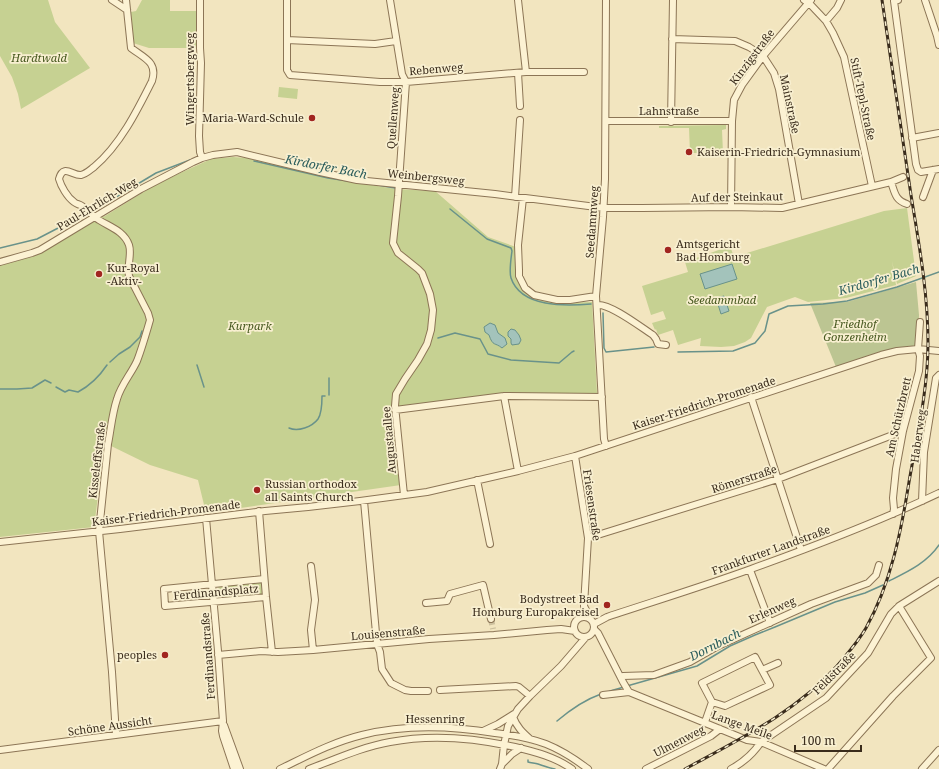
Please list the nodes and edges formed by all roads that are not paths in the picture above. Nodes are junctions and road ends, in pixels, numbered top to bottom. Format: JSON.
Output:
{"nodes":[{"id":1,"x":112,"y":0,"type":"edge"},
{"id":2,"x":126,"y":0,"type":"edge"},
{"id":3,"x":200,"y":0,"type":"edge"},
{"id":4,"x":287,"y":0,"type":"edge"},
{"id":5,"x":390,"y":0,"type":"edge"},
{"id":6,"x":518,"y":0,"type":"edge"},
{"id":7,"x":606,"y":0,"type":"edge"},
{"id":8,"x":673,"y":0,"type":"edge"},
{"id":9,"x":841,"y":0,"type":"edge"},
{"id":10,"x":898,"y":0,"type":"edge"},
{"id":11,"x":925,"y":0,"type":"edge"},
{"id":12,"x":808,"y":1,"type":"edge"},
{"id":13,"x":127,"y":10,"type":"junction"},
{"id":14,"x":826,"y":21,"type":"junction"},
{"id":15,"x":672,"y":39,"type":"junction"},
{"id":16,"x":287,"y":40,"type":"junction"},
{"id":17,"x":396,"y":41,"type":"junction"},
{"id":18,"x":939,"y":45,"type":"edge"},
{"id":19,"x":763,"y":56,"type":"junction"},
{"id":20,"x":518,"y":72,"type":"junction"},
{"id":21,"x":526,"y":72,"type":"junction"},
{"id":22,"x":584,"y":72,"type":"dead end"},
{"id":23,"x":406,"y":82,"type":"junction"},
{"id":24,"x":520,"y":106,"type":"dead end"},
{"id":25,"x":520,"y":120,"type":"dead end"},
{"id":26,"x":606,"y":120,"type":"junction"},
{"id":27,"x":732,"y":121,"type":"junction"},
{"id":28,"x":671,"y":122,"type":"junction"},
{"id":29,"x":939,"y":133,"type":"edge"},
{"id":30,"x":912,"y":138,"type":"junction"},
{"id":31,"x":202,"y":158,"type":"junction"},
{"id":32,"x":936,"y":169,"type":"edge"},
{"id":33,"x":903,"y":177,"type":"dead end"},
{"id":34,"x":891,"y":182,"type":"junction"},
{"id":35,"x":399,"y":184,"type":"junction"},
{"id":36,"x":872,"y":186,"type":"junction"},
{"id":37,"x":515,"y":197,"type":"junction"},
{"id":38,"x":923,"y":197,"type":"dead end"},
{"id":39,"x":523,"y":198,"type":"junction"},
{"id":40,"x":799,"y":204,"type":"junction"},
{"id":41,"x":907,"y":204,"type":"dead end"},
{"id":42,"x":731,"y":207,"type":"junction"},
{"id":43,"x":604,"y":208,"type":"junction"},
{"id":44,"x":95,"y":217,"type":"junction"},
{"id":45,"x":0,"y":262,"type":"edge"},
{"id":46,"x":596,"y":296,"type":"junction"},
{"id":47,"x":597,"y":305,"type":"junction"},
{"id":48,"x":920,"y":322,"type":"dead end"},
{"id":49,"x":427,"y":344,"type":"joint"},
{"id":50,"x":666,"y":345,"type":"dead end"},
{"id":51,"x":918,"y":349,"type":"junction"},
{"id":52,"x":939,"y":352,"type":"edge"},
{"id":53,"x":939,"y":376,"type":"edge"},
{"id":54,"x":504,"y":396,"type":"junction"},
{"id":55,"x":602,"y":397,"type":"junction"},
{"id":56,"x":751,"y":397,"type":"junction"},
{"id":57,"x":395,"y":410,"type":"junction"},
{"id":58,"x":903,"y":431,"type":"junction"},
{"id":59,"x":606,"y":446,"type":"junction"},
{"id":60,"x":575,"y":456,"type":"junction"},
{"id":61,"x":518,"y":471,"type":"junction"},
{"id":62,"x":477,"y":480,"type":"junction"},
{"id":63,"x":778,"y":480,"type":"junction"},
{"id":64,"x":938,"y":493,"type":"edge"},
{"id":65,"x":404,"y":495,"type":"junction"},
{"id":66,"x":939,"y":500,"type":"edge"},
{"id":67,"x":364,"y":501,"type":"junction"},
{"id":68,"x":922,"y":501,"type":"junction"},
{"id":69,"x":259,"y":511,"type":"junction"},
{"id":70,"x":893,"y":514,"type":"junction"},
{"id":71,"x":206,"y":518,"type":"junction"},
{"id":72,"x":98,"y":531,"type":"junction"},
{"id":73,"x":588,"y":538,"type":"junction"},
{"id":74,"x":0,"y":542,"type":"edge"},
{"id":75,"x":490,"y":544,"type":"dead end"},
{"id":76,"x":801,"y":550,"type":"junction"},
{"id":77,"x":311,"y":566,"type":"dead end"},
{"id":78,"x":879,"y":566,"type":"dead end"},
{"id":79,"x":750,"y":570,"type":"junction"},
{"id":80,"x":264,"y":579,"type":"junction"},
{"id":81,"x":939,"y":581,"type":"edge"},
{"id":82,"x":211,"y":584,"type":"junction"},
{"id":83,"x":266,"y":597,"type":"junction"},
{"id":84,"x":213,"y":602,"type":"junction"},
{"id":85,"x":426,"y":603,"type":"dead end"},
{"id":86,"x":584,"y":606,"type":"junction"},
{"id":87,"x":899,"y":606,"type":"junction"},
{"id":88,"x":607,"y":617,"type":"junction"},
{"id":89,"x":588,"y":618,"type":"junction"},
{"id":90,"x":492,"y":619,"type":"tunnel mouth"},
{"id":91,"x":577,"y":620,"type":"junction"},
{"id":92,"x":770,"y":623,"type":"junction"},
{"id":93,"x":594,"y":626,"type":"junction"},
{"id":94,"x":560,"y":629,"type":"junction"},
{"id":95,"x":574,"y":631,"type":"junction"},
{"id":96,"x":585,"y":636,"type":"junction"},
{"id":97,"x":377,"y":644,"type":"junction"},
{"id":98,"x":603,"y":644,"type":"junction"},
{"id":99,"x":312,"y":650,"type":"junction"},
{"id":100,"x":272,"y":652,"type":"junction"},
{"id":101,"x":218,"y":655,"type":"junction"},
{"id":102,"x":778,"y":663,"type":"dead end"},
{"id":103,"x":762,"y":670,"type":"junction"},
{"id":104,"x":622,"y":680,"type":"junction"},
{"id":105,"x":440,"y":690,"type":"dead end"},
{"id":106,"x":428,"y":691,"type":"dead end"},
{"id":107,"x":629,"y":691,"type":"junction"},
{"id":108,"x":603,"y":695,"type":"dead end"},
{"id":109,"x":530,"y":696,"type":"junction"},
{"id":110,"x":712,"y":702,"type":"junction"},
{"id":111,"x":515,"y":715,"type":"junction"},
{"id":112,"x":223,"y":721,"type":"junction"},
{"id":113,"x":705,"y":722,"type":"junction"},
{"id":114,"x":417,"y":728,"type":"junction"},
{"id":115,"x":720,"y":729,"type":"junction"},
{"id":116,"x":484,"y":731,"type":"junction"},
{"id":117,"x":506,"y":734,"type":"junction"},
{"id":118,"x":116,"y":735,"type":"junction"},
{"id":119,"x":419,"y":738,"type":"junction"},
{"id":120,"x":531,"y":740,"type":"junction"},
{"id":121,"x":761,"y":742,"type":"junction"},
{"id":122,"x":504,"y":745,"type":"junction"},
{"id":123,"x":520,"y":748,"type":"junction"},
{"id":124,"x":0,"y":750,"type":"edge"},
{"id":125,"x":939,"y":750,"type":"edge"},
{"id":126,"x":501,"y":767,"type":"edge"},
{"id":127,"x":742,"y":767,"type":"edge"},
{"id":128,"x":234,"y":769,"type":"edge"},
{"id":129,"x":240,"y":769,"type":"edge"},
{"id":130,"x":280,"y":769,"type":"edge"},
{"id":131,"x":309,"y":769,"type":"edge"},
{"id":132,"x":572,"y":769,"type":"edge"},
{"id":133,"x":588,"y":769,"type":"edge"},
{"id":134,"x":646,"y":769,"type":"edge"},
{"id":135,"x":731,"y":769,"type":"edge"},
{"id":136,"x":824,"y":769,"type":"edge"},
{"id":137,"x":828,"y":769,"type":"edge"},
{"id":138,"x":922,"y":769,"type":"edge"}],
"edges":[{"from":1,"to":13,"type":"street"},
{"from":2,"to":13,"type":"street"},
{"from":3,"to":31,"type":"street","name":"Wingertsbergweg"},
{"from":4,"to":16,"type":"street"},
{"from":5,"to":17,"type":"street","name":"Quellenweg"},
{"from":6,"to":21,"type":"street"},
{"from":7,"to":26,"type":"street","name":"Seedammweg"},
{"from":8,"to":15,"type":"street"},
{"from":9,"to":14,"type":"street"},
{"from":10,"to":30,"type":"street"},
{"from":11,"to":18,"type":"street"},
{"from":12,"to":14,"type":"street","name":"Stift-Tepl-Straße"},
{"from":12,"to":19,"type":"street","name":"Kinzigstraße"},
{"from":13,"to":44,"type":"street","name":"Kisseleffstraße"},
{"from":14,"to":36,"type":"street","name":"Stift-Tepl-Straße"},
{"from":15,"to":19,"type":"street","name":"Mainstraße"},
{"from":15,"to":28,"type":"street"},
{"from":16,"to":17,"type":"street"},
{"from":16,"to":23,"type":"street","name":"Rebenweg"},
{"from":17,"to":23,"type":"street","name":"Quellenweg"},
{"from":19,"to":27,"type":"street","name":"Kinzigstraße"},
{"from":19,"to":40,"type":"street","name":"Mainstraße"},
{"from":20,"to":21,"type":"street","name":"Rebenweg"},
{"from":20,"to":23,"type":"street","name":"Rebenweg"},
{"from":20,"to":24,"type":"street"},
{"from":21,"to":22,"type":"street","name":"Rebenweg"},
{"from":23,"to":35,"type":"street","name":"Quellenweg"},
{"from":25,"to":37,"type":"street"},
{"from":26,"to":28,"type":"street","name":"Lahnstraße"},
{"from":26,"to":43,"type":"street","name":"Seedammweg"},
{"from":27,"to":28,"type":"street","name":"Lahnstraße"},
{"from":27,"to":42,"type":"street","name":"Kinzigstraße"},
{"from":29,"to":30,"type":"street"},
{"from":30,"to":32,"type":"street"},
{"from":31,"to":35,"type":"street","name":"Weinbergsweg"},
{"from":31,"to":44,"type":"street","name":"Paul-Ehrlich-Weg"},
{"from":32,"to":38,"type":"street"},
{"from":33,"to":34,"type":"street","name":"Auf der Steinkaut"},
{"from":34,"to":36,"type":"street","name":"Auf der Steinkaut"},
{"from":34,"to":41,"type":"street"},
{"from":35,"to":37,"type":"street","name":"Weinbergsweg"},
{"from":35,"to":49,"type":"street","name":"Quellenweg"},
{"from":36,"to":40,"type":"street","name":"Auf der Steinkaut"},
{"from":37,"to":39,"type":"street","name":"Weinbergsweg"},
{"from":39,"to":43,"type":"street","name":"Weinbergsweg"},
{"from":39,"to":46,"type":"street"},
{"from":40,"to":42,"type":"street","name":"Auf der Steinkaut"},
{"from":42,"to":43,"type":"street","name":"Auf der Steinkaut"},
{"from":43,"to":46,"type":"street","name":"Seedammweg"},
{"from":44,"to":45,"type":"street","name":"Paul-Ehrlich-Weg"},
{"from":44,"to":72,"type":"street","name":"Kisseleffstraße"},
{"from":46,"to":47,"type":"street","name":"Seedammweg"},
{"from":47,"to":50,"type":"street"},
{"from":47,"to":55,"type":"street","name":"Seedammweg"},
{"from":48,"to":51,"type":"street","name":"Am Schützbrett"},
{"from":49,"to":57,"type":"street","name":"Augustaallee"},
{"from":51,"to":52,"type":"street","name":"Kaiser-Friedrich-Promenade"},
{"from":51,"to":56,"type":"street","name":"Kaiser-Friedrich-Promenade"},
{"from":51,"to":58,"type":"street","name":"Am Schützbrett"},
{"from":53,"to":68,"type":"street","name":"Haberweg"},
{"from":54,"to":55,"type":"street"},
{"from":54,"to":57,"type":"street"},
{"from":54,"to":61,"type":"street"},
{"from":55,"to":59,"type":"street","name":"Seedammweg"},
{"from":56,"to":59,"type":"street","name":"Kaiser-Friedrich-Promenade"},
{"from":56,"to":63,"type":"street"},
{"from":57,"to":65,"type":"street","name":"Augustaallee"},
{"from":58,"to":63,"type":"street","name":"Römerstraße"},
{"from":58,"to":70,"type":"street","name":"Am Schützbrett"},
{"from":59,"to":60,"type":"street","name":"Kaiser-Friedrich-Promenade"},
{"from":60,"to":61,"type":"street","name":"Kaiser-Friedrich-Promenade"},
{"from":60,"to":73,"type":"street","name":"Friesenstraße"},
{"from":61,"to":62,"type":"street","name":"Kaiser-Friedrich-Promenade"},
{"from":62,"to":65,"type":"street","name":"Kaiser-Friedrich-Promenade"},
{"from":62,"to":75,"type":"street"},
{"from":63,"to":73,"type":"street","name":"Römerstraße"},
{"from":63,"to":76,"type":"street"},
{"from":64,"to":66,"type":"street"},
{"from":64,"to":68,"type":"street","name":"Frankfurter Landstraße"},
{"from":65,"to":67,"type":"street","name":"Kaiser-Friedrich-Promenade"},
{"from":67,"to":69,"type":"street","name":"Kaiser-Friedrich-Promenade"},
{"from":67,"to":97,"type":"street"},
{"from":68,"to":70,"type":"street","name":"Frankfurter Landstraße"},
{"from":69,"to":71,"type":"street","name":"Kaiser-Friedrich-Promenade"},
{"from":69,"to":80,"type":"street"},
{"from":70,"to":76,"type":"street","name":"Frankfurter Landstraße"},
{"from":71,"to":72,"type":"street","name":"Kaiser-Friedrich-Promenade"},
{"from":71,"to":82,"type":"street","name":"Ferdinandstraße"},
{"from":72,"to":74,"type":"street","name":"Kaiser-Friedrich-Promenade"},
{"from":72,"to":118,"type":"street","name":"Kisseleffstraße"},
{"from":73,"to":86,"type":"street","name":"Friesenstraße"},
{"from":76,"to":79,"type":"street","name":"Frankfurter Landstraße"},
{"from":77,"to":99,"type":"street"},
{"from":78,"to":92,"type":"street","name":"Erlenweg"},
{"from":79,"to":88,"type":"street","name":"Frankfurter Landstraße"},
{"from":79,"to":92,"type":"street"},
{"from":80,"to":82,"type":"street","name":"Ferdinandsplatz"},
{"from":80,"to":83,"type":"street"},
{"from":81,"to":87,"type":"street","name":"Feldstraße"},
{"from":82,"to":84,"type":"street","name":"Ferdinandstraße"},
{"from":82,"to":84,"type":"street","name":"Ferdinandsplatz"},
{"from":83,"to":84,"type":"street","name":"Ferdinandsplatz"},
{"from":83,"to":100,"type":"street"},
{"from":84,"to":101,"type":"street","name":"Ferdinandstraße"},
{"from":85,"to":90,"type":"street"},
{"from":86,"to":89,"type":"street","name":"Friesenstraße"},
{"from":86,"to":91,"type":"street","name":"Friesenstraße"},
{"from":87,"to":121,"type":"street","name":"Feldstraße"},
{"from":87,"to":137,"type":"street"},
{"from":88,"to":89,"type":"street","name":"Frankfurter Landstraße"},
{"from":88,"to":93,"type":"street","name":"Frankfurter Landstraße"},
{"from":89,"to":91,"type":"street"},
{"from":89,"to":93,"type":"street"},
{"from":91,"to":94,"type":"street","name":"Louisenstraße"},
{"from":91,"to":95,"type":"street"},
{"from":92,"to":104,"type":"street","name":"Erlenweg"},
{"from":93,"to":96,"type":"street"},
{"from":93,"to":98,"type":"street"},
{"from":94,"to":95,"type":"street","name":"Louisenstraße"},
{"from":94,"to":97,"type":"street","name":"Louisenstraße"},
{"from":95,"to":96,"type":"street"},
{"from":96,"to":98,"type":"street"},
{"from":96,"to":109,"type":"street"},
{"from":97,"to":99,"type":"street","name":"Louisenstraße"},
{"from":97,"to":106,"type":"street"},
{"from":98,"to":104,"type":"street"},
{"from":99,"to":100,"type":"street","name":"Louisenstraße"},
{"from":100,"to":101,"type":"street","name":"Louisenstraße"},
{"from":101,"to":112,"type":"street","name":"Ferdinandstraße"},
{"from":102,"to":103,"type":"street"},
{"from":103,"to":110,"type":"street"},
{"from":103,"to":110,"type":"street"},
{"from":104,"to":107,"type":"street"},
{"from":105,"to":109,"type":"street"},
{"from":107,"to":108,"type":"street","name":"Lange Meile"},
{"from":107,"to":113,"type":"street","name":"Lange Meile"},
{"from":109,"to":111,"type":"street"},
{"from":110,"to":113,"type":"street"},
{"from":111,"to":116,"type":"street"},
{"from":111,"to":117,"type":"street"},
{"from":111,"to":120,"type":"street"},
{"from":112,"to":118,"type":"street","name":"Schöne Aussicht"},
{"from":112,"to":128,"type":"street","name":"Ferdinandstraße"},
{"from":112,"to":129,"type":"street"},
{"from":113,"to":115,"type":"street","name":"Lange Meile"},
{"from":114,"to":116,"type":"street","name":"Hessenring"},
{"from":114,"to":119,"type":"street"},
{"from":114,"to":130,"type":"street","name":"Hessenring"},
{"from":115,"to":121,"type":"street","name":"Lange Meile"},
{"from":115,"to":134,"type":"street","name":"Ulmenweg"},
{"from":116,"to":117,"type":"street","name":"Hessenring"},
{"from":117,"to":120,"type":"street","name":"Hessenring"},
{"from":117,"to":122,"type":"street"},
{"from":118,"to":124,"type":"street","name":"Schöne Aussicht"},
{"from":119,"to":122,"type":"street","name":"Hessenring"},
{"from":119,"to":131,"type":"street","name":"Hessenring"},
{"from":120,"to":133,"type":"street","name":"Hessenring"},
{"from":121,"to":127,"type":"street","name":"Feldstraße"},
{"from":121,"to":136,"type":"street","name":"Lange Meile"},
{"from":122,"to":123,"type":"street","name":"Hessenring"},
{"from":122,"to":126,"type":"street"},
{"from":123,"to":126,"type":"street"},
{"from":123,"to":132,"type":"street","name":"Hessenring"},
{"from":125,"to":138,"type":"street"},
{"from":127,"to":135,"type":"street","name":"Feldstraße"}]}
